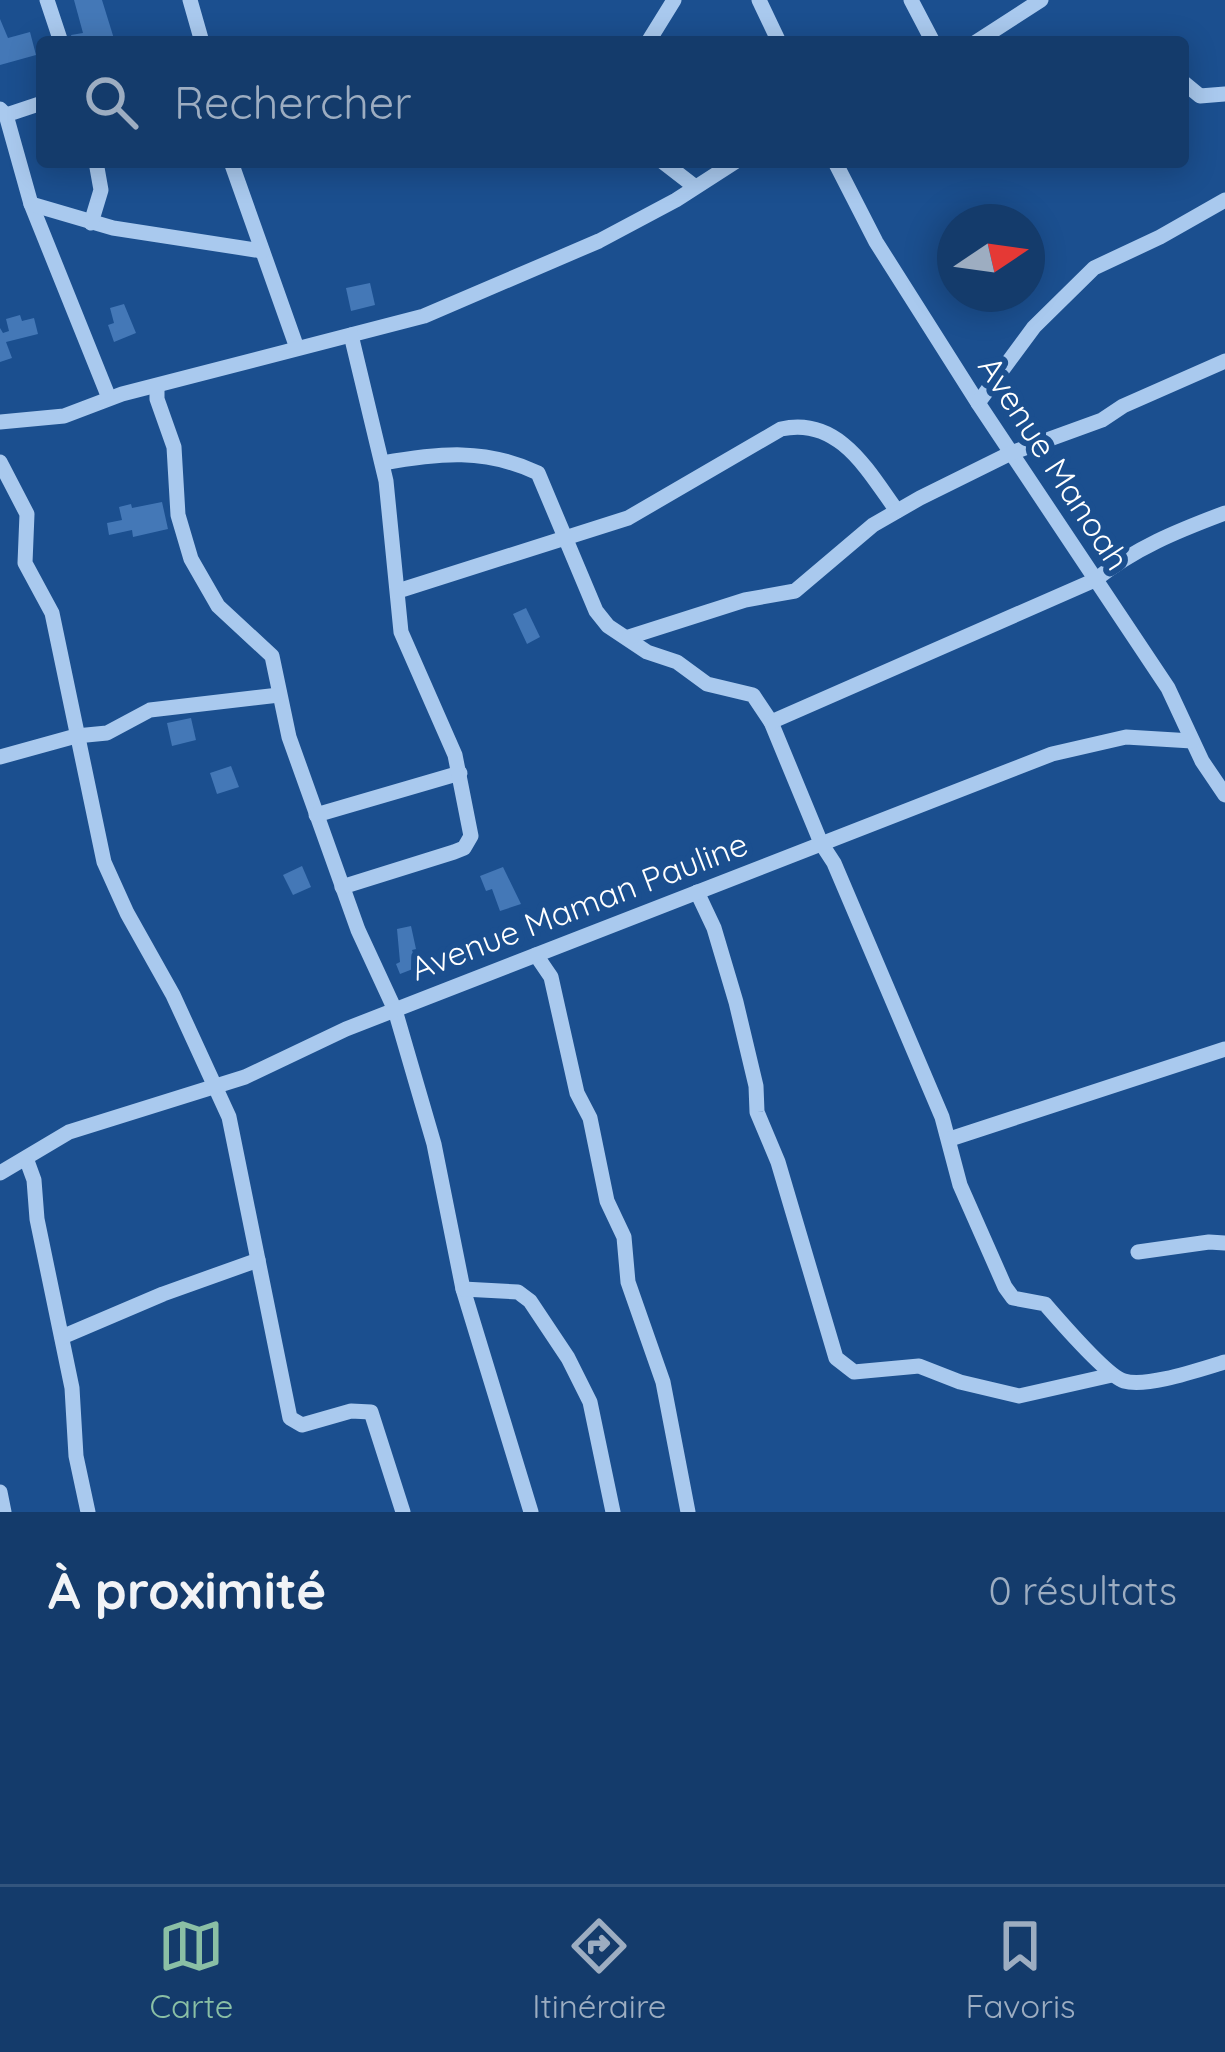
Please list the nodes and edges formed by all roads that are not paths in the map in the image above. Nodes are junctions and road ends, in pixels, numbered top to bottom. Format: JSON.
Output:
{"nodes":[{"id":1,"x":47,"y":0,"type":"edge"},
{"id":2,"x":190,"y":0,"type":"edge"},
{"id":3,"x":674,"y":0,"type":"edge"},
{"id":4,"x":759,"y":0,"type":"edge"},
{"id":5,"x":910,"y":0,"type":"edge"},
{"id":6,"x":1041,"y":0,"type":"edge"},
{"id":7,"x":59,"y":36,"type":"edge"},
{"id":8,"x":200,"y":36,"type":"edge"},
{"id":9,"x":651,"y":36,"type":"edge"},
{"id":10,"x":775,"y":36,"type":"edge"},
{"id":11,"x":930,"y":36,"type":"edge"},
{"id":12,"x":985,"y":36,"type":"edge"},
{"id":13,"x":1189,"y":87,"type":"edge"},
{"id":14,"x":1225,"y":94,"type":"edge"},
{"id":15,"x":36,"y":104,"type":"edge"},
{"id":16,"x":3,"y":112,"type":"edge"},
{"id":17,"x":97,"y":168,"type":"edge"},
{"id":18,"x":233,"y":168,"type":"edge"},
{"id":19,"x":670,"y":168,"type":"edge"},
{"id":20,"x":725,"y":168,"type":"edge"},
{"id":21,"x":838,"y":168,"type":"edge"},
{"id":22,"x":694,"y":187,"type":"junction"},
{"id":23,"x":1225,"y":200,"type":"edge"},
{"id":24,"x":31,"y":204,"type":"junction"},
{"id":25,"x":91,"y":223,"type":"junction"},
{"id":26,"x":262,"y":251,"type":"junction"},
{"id":27,"x":351,"y":335,"type":"junction"},
{"id":28,"x":297,"y":348,"type":"junction"},
{"id":29,"x":1225,"y":361,"type":"edge"},
{"id":30,"x":157,"y":386,"type":"junction"},
{"id":31,"x":110,"y":398,"type":"junction"},
{"id":32,"x":978,"y":403,"type":"junction"},
{"id":33,"x":0,"y":422,"type":"edge"},
{"id":34,"x":1011,"y":452,"type":"junction"},
{"id":35,"x":0,"y":462,"type":"edge"},
{"id":36,"x":383,"y":463,"type":"junction"},
{"id":37,"x":897,"y":512,"type":"junction"},
{"id":38,"x":1225,"y":513,"type":"edge"},
{"id":39,"x":565,"y":538,"type":"junction"},
{"id":40,"x":1095,"y":580,"type":"junction"},
{"id":41,"x":398,"y":591,"type":"junction"},
{"id":42,"x":629,"y":637,"type":"junction"},
{"id":43,"x":279,"y":694,"type":"junction"},
{"id":44,"x":771,"y":722,"type":"junction"},
{"id":45,"x":76,"y":736,"type":"junction"},
{"id":46,"x":1192,"y":741,"type":"junction"},
{"id":47,"x":0,"y":757,"type":"edge"},
{"id":48,"x":460,"y":773,"type":"junction"},
{"id":49,"x":1225,"y":795,"type":"edge"},
{"id":50,"x":316,"y":815,"type":"junction"},
{"id":51,"x":821,"y":843,"type":"junction"},
{"id":52,"x":342,"y":887,"type":"junction"},
{"id":53,"x":697,"y":892,"type":"junction"},
{"id":54,"x":536,"y":955,"type":"junction"},
{"id":55,"x":395,"y":1010,"type":"junction"},
{"id":56,"x":1225,"y":1049,"type":"edge"},
{"id":57,"x":214,"y":1087,"type":"junction"},
{"id":58,"x":950,"y":1139,"type":"junction"},
{"id":59,"x":26,"y":1158,"type":"junction"},
{"id":60,"x":0,"y":1173,"type":"edge"},
{"id":61,"x":1225,"y":1243,"type":"edge"},
{"id":62,"x":1138,"y":1252,"type":"dead end"},
{"id":63,"x":258,"y":1260,"type":"junction"},
{"id":64,"x":464,"y":1288,"type":"junction"},
{"id":65,"x":62,"y":1337,"type":"junction"},
{"id":66,"x":1224,"y":1368,"type":"edge"},
{"id":67,"x":1112,"y":1375,"type":"junction"},
{"id":68,"x":0,"y":1492,"type":"edge"},
{"id":69,"x":4,"y":1512,"type":"edge"},
{"id":70,"x":88,"y":1512,"type":"edge"},
{"id":71,"x":404,"y":1512,"type":"edge"},
{"id":72,"x":531,"y":1512,"type":"edge"},
{"id":73,"x":613,"y":1512,"type":"edge"},
{"id":74,"x":688,"y":1512,"type":"edge"}],
"edges":[{"from":1,"to":7,"type":"street"},
{"from":2,"to":8,"type":"street"},
{"from":3,"to":9,"type":"street"},
{"from":4,"to":10,"type":"street"},
{"from":5,"to":11,"type":"street"},
{"from":6,"to":12,"type":"street"},
{"from":13,"to":14,"type":"street"},
{"from":15,"to":16,"type":"street"},
{"from":16,"to":24,"type":"street"},
{"from":17,"to":25,"type":"street"},
{"from":18,"to":26,"type":"street"},
{"from":19,"to":22,"type":"street"},
{"from":20,"to":22,"type":"street"},
{"from":21,"to":32,"type":"street","name":"Avenue Manoah"},
{"from":22,"to":27,"type":"street"},
{"from":23,"to":32,"type":"street"},
{"from":24,"to":25,"type":"street"},
{"from":24,"to":31,"type":"street"},
{"from":25,"to":26,"type":"street"},
{"from":26,"to":28,"type":"street"},
{"from":27,"to":28,"type":"street"},
{"from":27,"to":36,"type":"street"},
{"from":28,"to":30,"type":"street"},
{"from":29,"to":34,"type":"street"},
{"from":30,"to":31,"type":"street"},
{"from":30,"to":43,"type":"street"},
{"from":31,"to":33,"type":"street"},
{"from":32,"to":34,"type":"street","name":"Avenue Manoah"},
{"from":34,"to":37,"type":"street"},
{"from":34,"to":40,"type":"street","name":"Avenue Manoah"},
{"from":35,"to":45,"type":"street"},
{"from":36,"to":39,"type":"street"},
{"from":36,"to":41,"type":"street"},
{"from":37,"to":39,"type":"street"},
{"from":37,"to":42,"type":"street"},
{"from":38,"to":40,"type":"street"},
{"from":39,"to":41,"type":"street"},
{"from":39,"to":42,"type":"street"},
{"from":40,"to":44,"type":"street"},
{"from":40,"to":46,"type":"street","name":"Avenue Manoah"},
{"from":41,"to":48,"type":"street"},
{"from":42,"to":44,"type":"street"},
{"from":43,"to":45,"type":"street"},
{"from":43,"to":50,"type":"street"},
{"from":44,"to":51,"type":"street"},
{"from":45,"to":47,"type":"street"},
{"from":45,"to":57,"type":"street"},
{"from":46,"to":49,"type":"street","name":"Avenue Manoah"},
{"from":46,"to":51,"type":"street","name":"Avenue Maman Pauline"},
{"from":48,"to":50,"type":"street"},
{"from":48,"to":52,"type":"street"},
{"from":50,"to":52,"type":"street"},
{"from":51,"to":53,"type":"street","name":"Avenue Maman Pauline"},
{"from":51,"to":58,"type":"street"},
{"from":52,"to":55,"type":"street"},
{"from":53,"to":54,"type":"street","name":"Avenue Maman Pauline"},
{"from":53,"to":67,"type":"street"},
{"from":54,"to":55,"type":"street","name":"Avenue Maman Pauline"},
{"from":54,"to":74,"type":"street"},
{"from":55,"to":57,"type":"street","name":"Avenue Maman Pauline"},
{"from":55,"to":64,"type":"street"},
{"from":56,"to":58,"type":"street"},
{"from":57,"to":59,"type":"street","name":"Avenue Maman Pauline"},
{"from":57,"to":63,"type":"street"},
{"from":58,"to":67,"type":"street"},
{"from":59,"to":60,"type":"street","name":"Avenue Maman Pauline"},
{"from":59,"to":65,"type":"street"},
{"from":61,"to":62,"type":"street"},
{"from":63,"to":65,"type":"street"},
{"from":63,"to":71,"type":"street"},
{"from":64,"to":72,"type":"street"},
{"from":64,"to":73,"type":"street"},
{"from":65,"to":70,"type":"street"},
{"from":66,"to":67,"type":"street"},
{"from":68,"to":69,"type":"street"}]}
